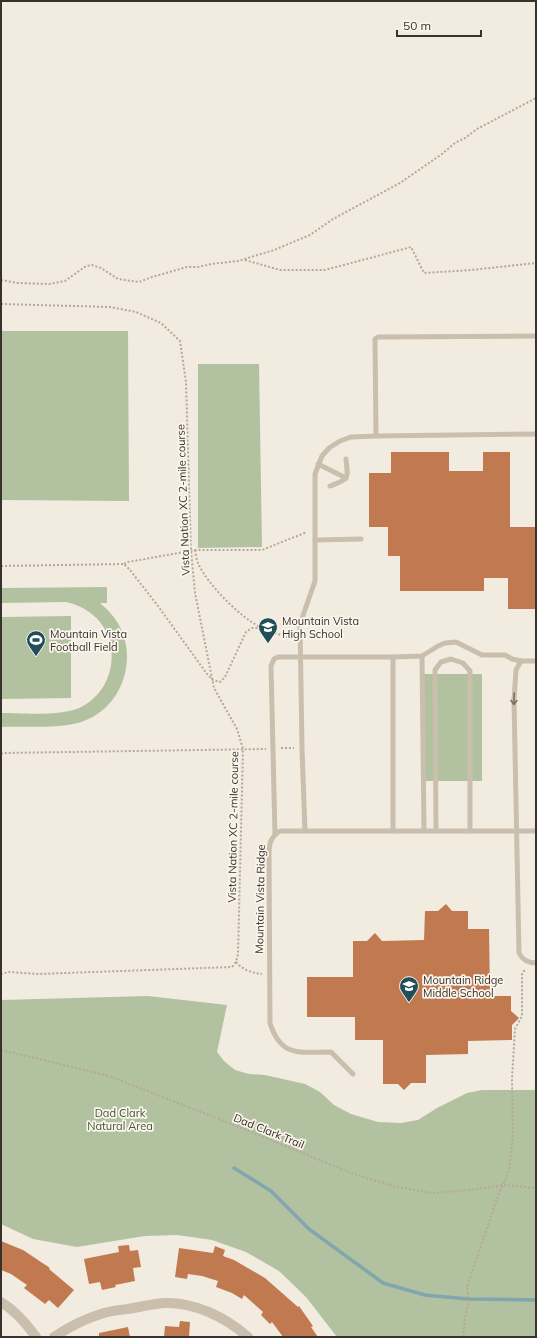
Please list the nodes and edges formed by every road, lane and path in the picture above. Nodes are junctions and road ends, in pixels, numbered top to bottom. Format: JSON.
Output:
{"nodes":[{"id":1,"x":536,"y":98,"type":"edge"},
{"id":2,"x":244,"y":260,"type":"junction"},
{"id":3,"x":536,"y":263,"type":"edge"},
{"id":4,"x":1,"y":280,"type":"edge"},
{"id":5,"x":1,"y":304,"type":"edge"},
{"id":6,"x":536,"y":336,"type":"edge"},
{"id":7,"x":536,"y":434,"type":"edge"},
{"id":8,"x":376,"y":436,"type":"junction"},
{"id":9,"x":346,"y":459,"type":"dead end"},
{"id":10,"x":318,"y":464,"type":"junction"},
{"id":11,"x":346,"y":478,"type":"junction"},
{"id":12,"x":330,"y":486,"type":"dead end"},
{"id":13,"x":315,"y":530,"type":"junction"},
{"id":14,"x":361,"y":539,"type":"dead end"},
{"id":15,"x":315,"y":540,"type":"junction"},
{"id":16,"x":195,"y":550,"type":"junction"},
{"id":17,"x":190,"y":551,"type":"junction"},
{"id":18,"x":124,"y":564,"type":"junction"},
{"id":19,"x":1,"y":566,"type":"edge"},
{"id":20,"x":261,"y":628,"type":"junction"},
{"id":21,"x":299,"y":641,"type":"junction"},
{"id":22,"x":422,"y":656,"type":"junction"},
{"id":23,"x":299,"y":657,"type":"junction"},
{"id":24,"x":393,"y":657,"type":"junction"},
{"id":25,"x":520,"y":661,"type":"junction"},
{"id":26,"x":536,"y":661,"type":"edge"},
{"id":27,"x":213,"y":680,"type":"junction"},
{"id":28,"x":272,"y":748,"type":"junction"},
{"id":29,"x":302,"y":748,"type":"junction"},
{"id":30,"x":243,"y":749,"type":"junction"},
{"id":31,"x":2,"y":754,"type":"edge"},
{"id":32,"x":517,"y":830,"type":"junction"},
{"id":33,"x":305,"y":831,"type":"junction"},
{"id":34,"x":393,"y":831,"type":"junction"},
{"id":35,"x":424,"y":831,"type":"junction"},
{"id":36,"x":436,"y":831,"type":"junction"},
{"id":37,"x":470,"y":831,"type":"junction"},
{"id":38,"x":536,"y":831,"type":"edge"},
{"id":39,"x":274,"y":834,"type":"junction"},
{"id":40,"x":236,"y":962,"type":"junction"},
{"id":41,"x":534,"y":963,"type":"edge"},
{"id":42,"x":1,"y":974,"type":"edge"},
{"id":43,"x":269,"y":975,"type":"junction"},
{"id":44,"x":1,"y":1050,"type":"edge"},
{"id":45,"x":353,"y":1074,"type":"dead end"},
{"id":46,"x":503,"y":1185,"type":"junction"},
{"id":47,"x":536,"y":1188,"type":"edge"},
{"id":48,"x":1,"y":1302,"type":"edge"},
{"id":49,"x":36,"y":1337,"type":"edge"},
{"id":50,"x":54,"y":1337,"type":"edge"},
{"id":51,"x":248,"y":1337,"type":"edge"},
{"id":52,"x":463,"y":1337,"type":"edge"}],
"edges":[{"from":1,"to":2,"type":"path"},
{"from":2,"to":3,"type":"path"},
{"from":2,"to":4,"type":"path"},
{"from":5,"to":17,"type":"path","name":"Vista Nation XC 2-mile course"},
{"from":6,"to":8,"type":"lane"},
{"from":7,"to":8,"type":"lane"},
{"from":8,"to":10,"type":"lane"},
{"from":9,"to":11,"type":"lane"},
{"from":10,"to":11,"type":"lane"},
{"from":10,"to":13,"type":"lane"},
{"from":11,"to":12,"type":"lane"},
{"from":13,"to":15,"type":"lane"},
{"from":13,"to":16,"type":"path"},
{"from":14,"to":15,"type":"lane"},
{"from":15,"to":21,"type":"lane"},
{"from":16,"to":17,"type":"path"},
{"from":16,"to":20,"type":"path"},
{"from":17,"to":18,"type":"path"},
{"from":17,"to":27,"type":"path","name":"Vista Nation XC 2-mile course"},
{"from":18,"to":19,"type":"path"},
{"from":18,"to":27,"type":"path"},
{"from":20,"to":21,"type":"path"},
{"from":20,"to":27,"type":"path"},
{"from":21,"to":23,"type":"lane"},
{"from":22,"to":24,"type":"lane"},
{"from":22,"to":25,"type":"lane"},
{"from":22,"to":35,"type":"lane"},
{"from":23,"to":24,"type":"lane"},
{"from":23,"to":28,"type":"lane"},
{"from":23,"to":29,"type":"lane"},
{"from":24,"to":34,"type":"lane"},
{"from":25,"to":26,"type":"lane"},
{"from":25,"to":32,"type":"lane","one_way":true},
{"from":27,"to":30,"type":"path","name":"Vista Nation XC 2-mile course"},
{"from":28,"to":29,"type":"path"},
{"from":28,"to":30,"type":"path"},
{"from":28,"to":39,"type":"lane"},
{"from":29,"to":33,"type":"lane"},
{"from":30,"to":31,"type":"path"},
{"from":30,"to":40,"type":"path","name":"Vista Nation XC 2-mile course"},
{"from":32,"to":37,"type":"lane","name":"Mountain Vista Ridge"},
{"from":32,"to":38,"type":"lane","name":"Mountain Vista Ridge"},
{"from":32,"to":41,"type":"lane"},
{"from":33,"to":34,"type":"lane","name":"Mountain Vista Ridge"},
{"from":33,"to":39,"type":"lane","name":"Mountain Vista Ridge"},
{"from":34,"to":35,"type":"lane","name":"Mountain Vista Ridge"},
{"from":35,"to":36,"type":"lane","name":"Mountain Vista Ridge"},
{"from":36,"to":37,"type":"lane","name":"Mountain Vista Ridge"},
{"from":36,"to":37,"type":"lane"},
{"from":39,"to":43,"type":"lane","name":"Mountain Vista Ridge"},
{"from":40,"to":42,"type":"path"},
{"from":40,"to":43,"type":"path"},
{"from":41,"to":46,"type":"path"},
{"from":43,"to":45,"type":"lane","name":"Mountain Vista Ridge"},
{"from":44,"to":46,"type":"path","name":"Dad Clark Trail"},
{"from":46,"to":47,"type":"path","name":"Dad Clark Trail"},
{"from":46,"to":52,"type":"path"},
{"from":48,"to":49,"type":"street"},
{"from":50,"to":51,"type":"street"}]}
